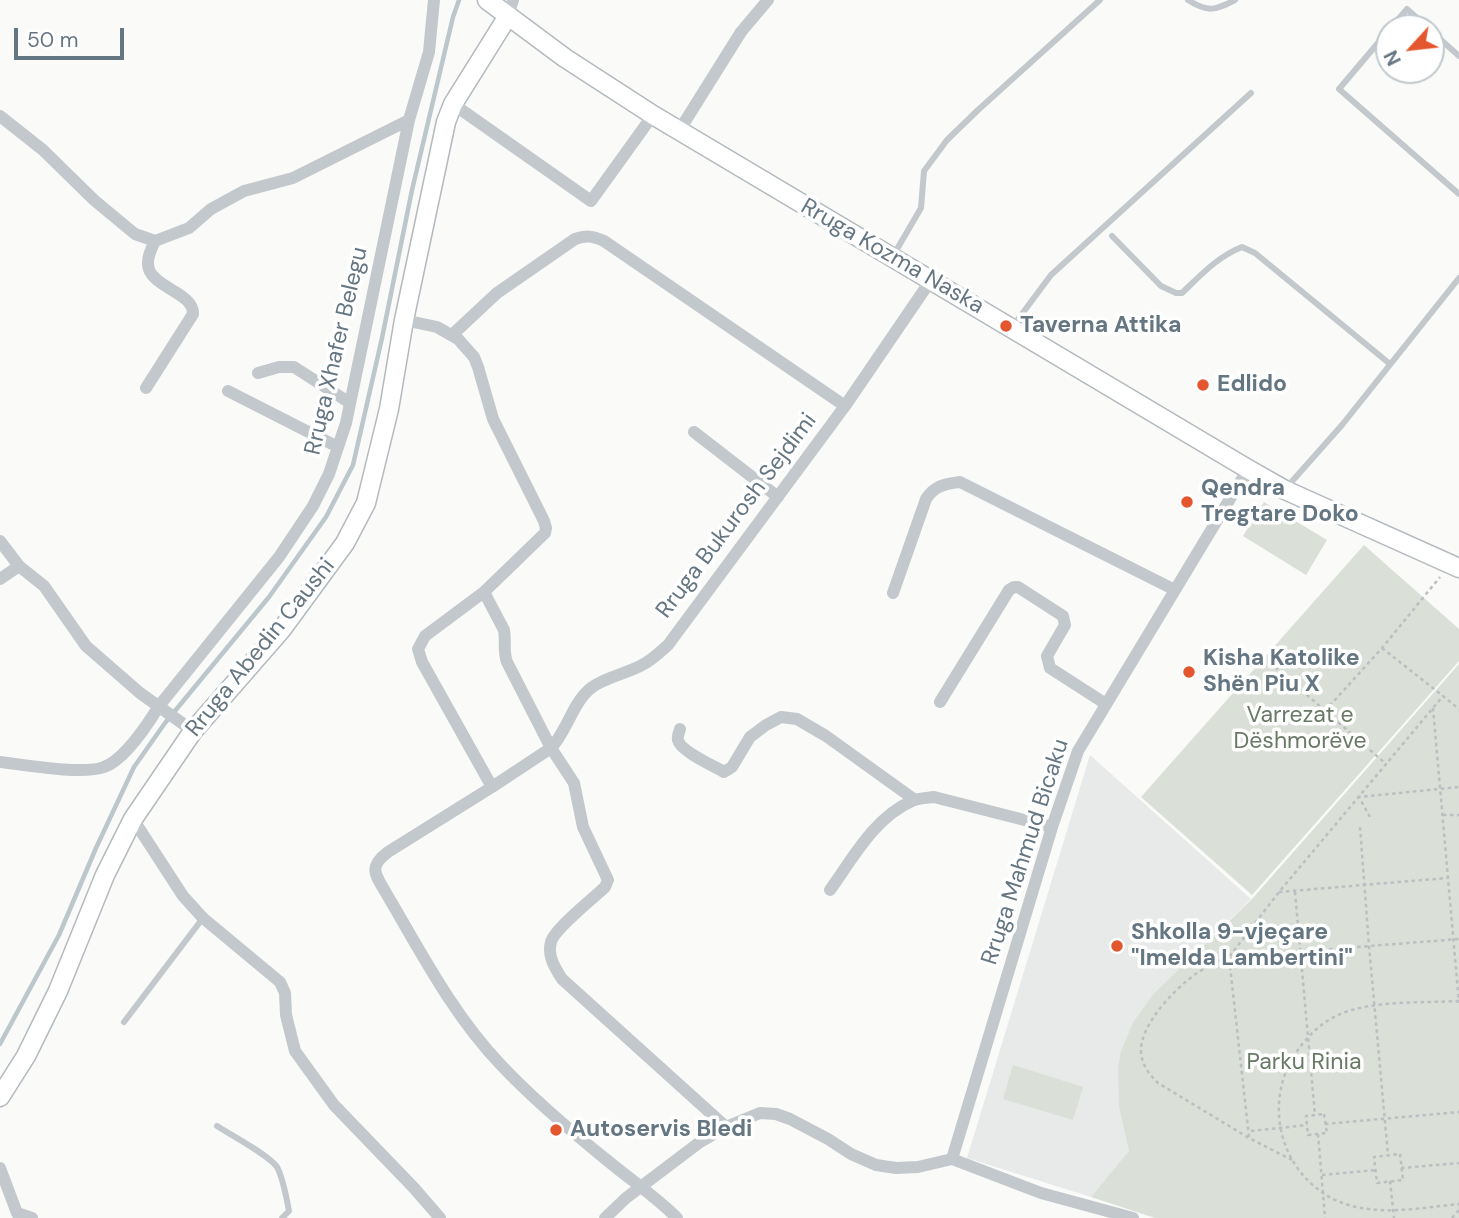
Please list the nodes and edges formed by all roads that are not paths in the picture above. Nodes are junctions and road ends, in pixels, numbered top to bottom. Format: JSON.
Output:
{"nodes":[{"id":1,"x":434,"y":0,"type":"edge"},
{"id":2,"x":487,"y":0,"type":"edge"},
{"id":3,"x":768,"y":0,"type":"edge"},
{"id":4,"x":1100,"y":0,"type":"edge"},
{"id":5,"x":1188,"y":0,"type":"edge"},
{"id":6,"x":1235,"y":0,"type":"edge"},
{"id":7,"x":510,"y":8,"type":"edge"},
{"id":8,"x":1445,"y":43,"type":"edge"},
{"id":9,"x":1375,"y":47,"type":"edge"},
{"id":10,"x":1459,"y":56,"type":"edge"},
{"id":11,"x":1251,"y":93,"type":"dead end"},
{"id":12,"x":453,"y":104,"type":"junction"},
{"id":13,"x":653,"y":115,"type":"junction"},
{"id":14,"x":0,"y":116,"type":"edge"},
{"id":15,"x":408,"y":120,"type":"junction"},
{"id":16,"x":679,"y":131,"type":"junction"},
{"id":17,"x":1459,"y":194,"type":"edge"},
{"id":18,"x":1112,"y":236,"type":"dead end"},
{"id":19,"x":155,"y":241,"type":"junction"},
{"id":20,"x":892,"y":258,"type":"junction"},
{"id":21,"x":1459,"y":278,"type":"edge"},
{"id":22,"x":931,"y":280,"type":"junction"},
{"id":23,"x":404,"y":320,"type":"junction"},
{"id":24,"x":1012,"y":327,"type":"junction"},
{"id":25,"x":452,"y":335,"type":"junction"},
{"id":26,"x":1390,"y":364,"type":"junction"},
{"id":27,"x":258,"y":373,"type":"dead end"},
{"id":28,"x":146,"y":388,"type":"dead end"},
{"id":29,"x":228,"y":391,"type":"dead end"},
{"id":30,"x":350,"y":403,"type":"junction"},
{"id":31,"x":845,"y":406,"type":"junction"},
{"id":32,"x":694,"y":432,"type":"dead end"},
{"id":33,"x":338,"y":447,"type":"junction"},
{"id":34,"x":1248,"y":469,"type":"junction"},
{"id":35,"x":1285,"y":489,"type":"junction"},
{"id":36,"x":778,"y":497,"type":"junction"},
{"id":37,"x":0,"y":541,"type":"edge"},
{"id":38,"x":19,"y":566,"type":"junction"},
{"id":39,"x":1459,"y":568,"type":"edge"},
{"id":40,"x":0,"y":579,"type":"edge"},
{"id":41,"x":1174,"y":590,"type":"junction"},
{"id":42,"x":484,"y":592,"type":"junction"},
{"id":43,"x":893,"y":593,"type":"dead end"},
{"id":44,"x":940,"y":702,"type":"dead end"},
{"id":45,"x":1106,"y":704,"type":"junction"},
{"id":46,"x":161,"y":708,"type":"junction"},
{"id":47,"x":187,"y":727,"type":"junction"},
{"id":48,"x":680,"y":729,"type":"dead end"},
{"id":49,"x":551,"y":748,"type":"junction"},
{"id":50,"x":0,"y":762,"type":"edge"},
{"id":51,"x":492,"y":788,"type":"junction"},
{"id":52,"x":915,"y":800,"type":"junction"},
{"id":53,"x":133,"y":819,"type":"junction"},
{"id":54,"x":1052,"y":827,"type":"junction"},
{"id":55,"x":830,"y":890,"type":"dead end"},
{"id":56,"x":203,"y":918,"type":"junction"},
{"id":57,"x":124,"y":1022,"type":"dead end"},
{"id":58,"x":0,"y":1097,"type":"edge"},
{"id":59,"x":217,"y":1126,"type":"dead end"},
{"id":60,"x":726,"y":1127,"type":"junction"},
{"id":61,"x":951,"y":1159,"type":"junction"},
{"id":62,"x":0,"y":1168,"type":"edge"},
{"id":63,"x":640,"y":1187,"type":"junction"},
{"id":64,"x":32,"y":1218,"type":"edge"},
{"id":65,"x":282,"y":1218,"type":"edge"},
{"id":66,"x":440,"y":1218,"type":"edge"},
{"id":67,"x":605,"y":1218,"type":"edge"},
{"id":68,"x":677,"y":1218,"type":"edge"},
{"id":69,"x":1133,"y":1218,"type":"edge"}],
"edges":[{"from":1,"to":15,"type":"street","name":"Rruga Xhafer Belegu"},
{"from":2,"to":7,"type":"main road","name":"Rruga Kozma Naska"},
{"from":3,"to":16,"type":"street"},
{"from":4,"to":20,"type":"lane"},
{"from":5,"to":6,"type":"lane"},
{"from":7,"to":12,"type":"main road","name":"Rruga Abedin Caushi"},
{"from":7,"to":13,"type":"main road","name":"Rruga Kozma Naska"},
{"from":8,"to":10,"type":"lane"},
{"from":9,"to":17,"type":"lane"},
{"from":11,"to":24,"type":"lane"},
{"from":12,"to":13,"type":"street"},
{"from":12,"to":23,"type":"main road","name":"Rruga Abedin Caushi"},
{"from":13,"to":16,"type":"main road","name":"Rruga Kozma Naska"},
{"from":14,"to":19,"type":"street"},
{"from":15,"to":19,"type":"street"},
{"from":15,"to":30,"type":"street","name":"Rruga Xhafer Belegu"},
{"from":16,"to":20,"type":"main road","name":"Rruga Kozma Naska"},
{"from":18,"to":26,"type":"lane"},
{"from":19,"to":28,"type":"street"},
{"from":20,"to":22,"type":"main road","name":"Rruga Kozma Naska"},
{"from":21,"to":26,"type":"lane"},
{"from":22,"to":24,"type":"main road","name":"Rruga Kozma Naska"},
{"from":22,"to":31,"type":"street","name":"Rruga Bukurosh Sejdimi"},
{"from":23,"to":25,"type":"street"},
{"from":23,"to":47,"type":"main road","name":"Rruga Abedin Caushi"},
{"from":24,"to":34,"type":"main road","name":"Rruga Kozma Naska"},
{"from":25,"to":31,"type":"street"},
{"from":25,"to":42,"type":"street"},
{"from":26,"to":35,"type":"lane"},
{"from":27,"to":30,"type":"street"},
{"from":29,"to":33,"type":"street"},
{"from":30,"to":33,"type":"street","name":"Rruga Xhafer Belegu"},
{"from":31,"to":36,"type":"street","name":"Rruga Bukurosh Sejdimi"},
{"from":32,"to":36,"type":"street"},
{"from":33,"to":46,"type":"street","name":"Rruga Xhafer Belegu"},
{"from":34,"to":35,"type":"main road","name":"Rruga Kozma Naska"},
{"from":34,"to":41,"type":"street","name":"Rruga Mahmud Bicaku"},
{"from":35,"to":39,"type":"main road","name":"Rruga Kozma Naska"},
{"from":36,"to":49,"type":"street","name":"Rruga Bukurosh Sejdimi"},
{"from":37,"to":38,"type":"street"},
{"from":38,"to":40,"type":"street"},
{"from":38,"to":46,"type":"street"},
{"from":41,"to":43,"type":"street"},
{"from":41,"to":45,"type":"street","name":"Rruga Mahmud Bicaku"},
{"from":42,"to":49,"type":"street"},
{"from":42,"to":51,"type":"street"},
{"from":44,"to":45,"type":"street"},
{"from":45,"to":54,"type":"street","name":"Rruga Mahmud Bicaku"},
{"from":46,"to":47,"type":"street"},
{"from":46,"to":50,"type":"street","name":"Rruga Xhafer Belegu"},
{"from":47,"to":53,"type":"main road","name":"Rruga Abedin Caushi"},
{"from":48,"to":52,"type":"street"},
{"from":49,"to":51,"type":"street"},
{"from":49,"to":60,"type":"street"},
{"from":51,"to":63,"type":"street"},
{"from":52,"to":54,"type":"street"},
{"from":52,"to":55,"type":"street"},
{"from":53,"to":56,"type":"street"},
{"from":53,"to":58,"type":"main road","name":"Rruga Abedin Caushi"},
{"from":54,"to":61,"type":"street","name":"Rruga Mahmud Bicaku"},
{"from":56,"to":57,"type":"lane"},
{"from":56,"to":66,"type":"street"},
{"from":59,"to":65,"type":"lane"},
{"from":60,"to":61,"type":"street"},
{"from":60,"to":63,"type":"street"},
{"from":61,"to":69,"type":"street"},
{"from":62,"to":64,"type":"street"},
{"from":63,"to":67,"type":"street"},
{"from":63,"to":68,"type":"street"}]}
